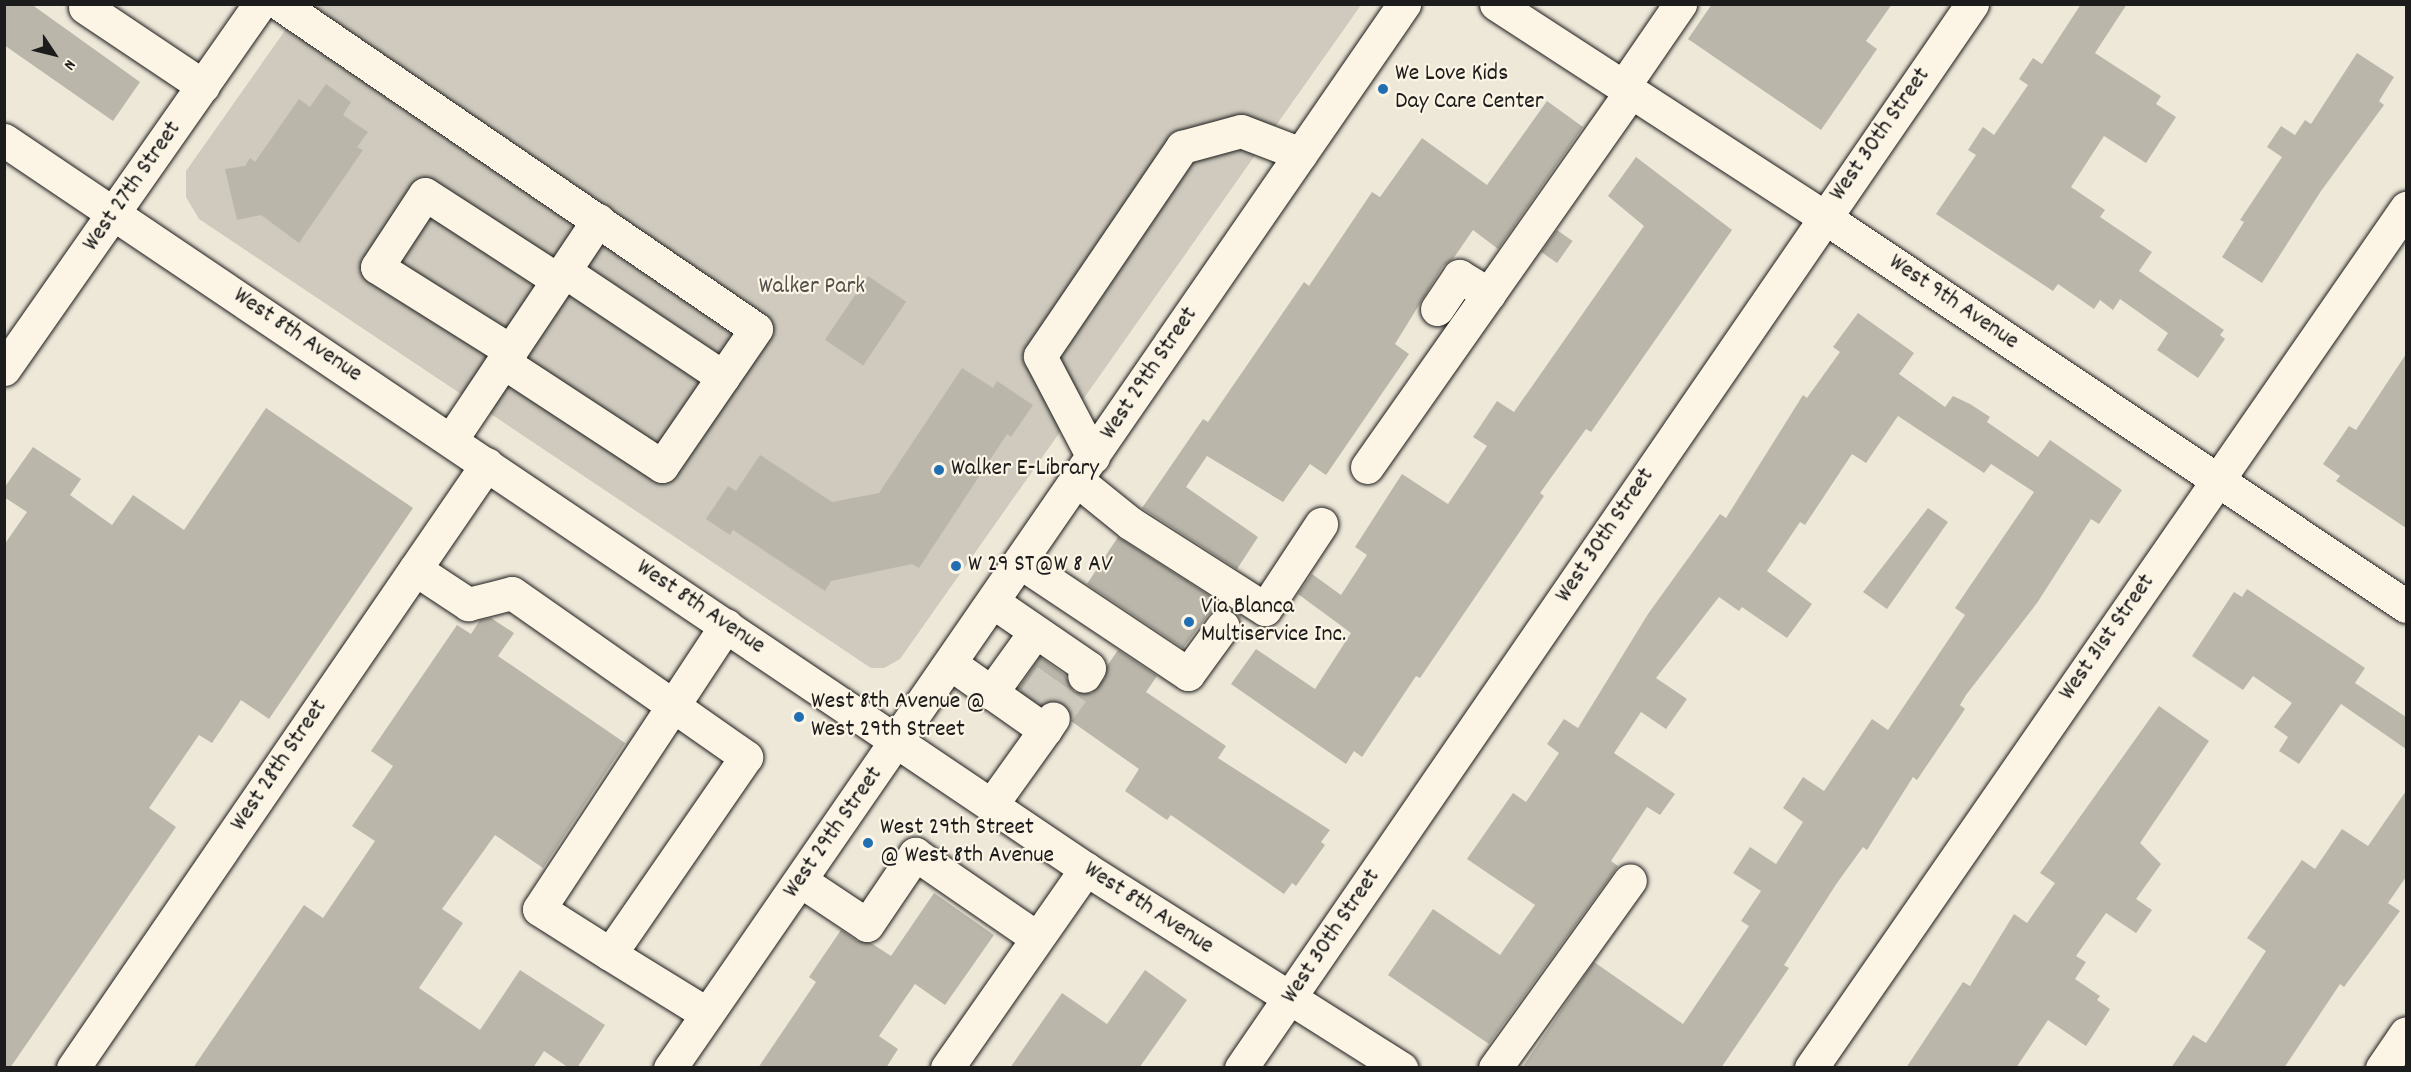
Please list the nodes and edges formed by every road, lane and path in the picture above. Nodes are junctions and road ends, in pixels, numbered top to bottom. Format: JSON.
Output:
{"nodes":[{"id":1,"x":260,"y":4,"type":"edge"},
{"id":2,"x":280,"y":4,"type":"edge"},
{"id":3,"x":1404,"y":4,"type":"edge"},
{"id":4,"x":1496,"y":4,"type":"edge"},
{"id":5,"x":1680,"y":4,"type":"edge"},
{"id":6,"x":1972,"y":4,"type":"edge"},
{"id":7,"x":85,"y":8,"type":"dead end"},
{"id":8,"x":203,"y":86,"type":"junction"},
{"id":9,"x":1627,"y":89,"type":"junction"},
{"id":10,"x":4,"y":140,"type":"edge"},
{"id":11,"x":1301,"y":154,"type":"junction"},
{"id":12,"x":2406,"y":208,"type":"edge"},
{"id":13,"x":114,"y":214,"type":"junction"},
{"id":14,"x":1824,"y":217,"type":"junction"},
{"id":15,"x":598,"y":220,"type":"junction"},
{"id":16,"x":561,"y":276,"type":"junction"},
{"id":17,"x":1489,"y":294,"type":"junction"},
{"id":18,"x":1437,"y":309,"type":"dead end"},
{"id":19,"x":507,"y":356,"type":"junction"},
{"id":20,"x":4,"y":369,"type":"edge"},
{"id":21,"x":723,"y":377,"type":"junction"},
{"id":22,"x":451,"y":440,"type":"junction"},
{"id":23,"x":487,"y":464,"type":"junction"},
{"id":24,"x":1367,"y":467,"type":"dead end"},
{"id":25,"x":1086,"y":469,"type":"junction"},
{"id":26,"x":2217,"y":480,"type":"junction"},
{"id":27,"x":1321,"y":524,"type":"dead end"},
{"id":28,"x":1020,"y":562,"type":"junction"},
{"id":29,"x":415,"y":569,"type":"junction"},
{"id":30,"x":993,"y":602,"type":"junction"},
{"id":31,"x":2406,"y":606,"type":"edge"},
{"id":32,"x":726,"y":625,"type":"junction"},
{"id":33,"x":1223,"y":626,"type":"dead end"},
{"id":34,"x":1035,"y":632,"type":"junction"},
{"id":35,"x":1071,"y":663,"type":"dead end"},
{"id":36,"x":951,"y":664,"type":"junction"},
{"id":37,"x":992,"y":693,"type":"junction"},
{"id":38,"x":672,"y":705,"type":"junction"},
{"id":39,"x":898,"y":741,"type":"junction"},
{"id":40,"x":992,"y":804,"type":"junction"},
{"id":41,"x":1086,"y":868,"type":"junction"},
{"id":42,"x":801,"y":880,"type":"junction"},
{"id":43,"x":1630,"y":880,"type":"dead end"},
{"id":44,"x":1037,"y":938,"type":"junction"},
{"id":45,"x":610,"y":954,"type":"junction"},
{"id":46,"x":1289,"y":1000,"type":"junction"},
{"id":47,"x":707,"y":1014,"type":"junction"},
{"id":48,"x":2406,"y":1033,"type":"edge"},
{"id":49,"x":73,"y":1068,"type":"edge"},
{"id":50,"x":669,"y":1068,"type":"edge"},
{"id":51,"x":947,"y":1068,"type":"edge"},
{"id":52,"x":1241,"y":1068,"type":"edge"},
{"id":53,"x":1401,"y":1068,"type":"edge"},
{"id":54,"x":1495,"y":1068,"type":"edge"},
{"id":55,"x":1811,"y":1068,"type":"edge"},
{"id":56,"x":2382,"y":1068,"type":"edge"}],
"edges":[{"from":1,"to":8,"type":"street","name":"West 27th Street"},
{"from":2,"to":15,"type":"street"},
{"from":3,"to":11,"type":"street","name":"West 29th Street"},
{"from":4,"to":9,"type":"street","name":"West 9th Avenue"},
{"from":5,"to":9,"type":"street"},
{"from":6,"to":14,"type":"street","name":"West 30th Street"},
{"from":7,"to":8,"type":"street"},
{"from":8,"to":13,"type":"street","name":"West 27th Street"},
{"from":9,"to":14,"type":"street","name":"West 9th Avenue"},
{"from":9,"to":17,"type":"street"},
{"from":10,"to":13,"type":"street","name":"West 8th Avenue"},
{"from":11,"to":25,"type":"street","name":"West 29th Street"},
{"from":11,"to":25,"type":"street"},
{"from":12,"to":26,"type":"street","name":"West 31st Street"},
{"from":13,"to":20,"type":"street","name":"West 27th Street"},
{"from":13,"to":22,"type":"street","name":"West 8th Avenue"},
{"from":14,"to":26,"type":"street","name":"West 9th Avenue"},
{"from":14,"to":46,"type":"street","name":"West 30th Street"},
{"from":15,"to":16,"type":"street"},
{"from":15,"to":21,"type":"street"},
{"from":16,"to":19,"type":"street"},
{"from":16,"to":19,"type":"street"},
{"from":16,"to":21,"type":"street"},
{"from":17,"to":18,"type":"street"},
{"from":17,"to":24,"type":"street"},
{"from":19,"to":21,"type":"street"},
{"from":19,"to":22,"type":"street"},
{"from":22,"to":23,"type":"street","name":"West 8th Avenue"},
{"from":23,"to":29,"type":"street","name":"West 28th Street"},
{"from":23,"to":32,"type":"street","name":"West 8th Avenue"},
{"from":25,"to":27,"type":"street"},
{"from":25,"to":28,"type":"street","name":"West 29th Street"},
{"from":26,"to":31,"type":"street","name":"West 9th Avenue"},
{"from":26,"to":55,"type":"street","name":"West 31st Street"},
{"from":28,"to":30,"type":"street","name":"West 29th Street"},
{"from":28,"to":33,"type":"street"},
{"from":29,"to":38,"type":"street"},
{"from":29,"to":49,"type":"street","name":"West 28th Street"},
{"from":30,"to":34,"type":"street"},
{"from":30,"to":36,"type":"street","name":"West 29th Street"},
{"from":32,"to":38,"type":"street"},
{"from":32,"to":39,"type":"street","name":"West 8th Avenue"},
{"from":34,"to":35,"type":"street"},
{"from":34,"to":37,"type":"street"},
{"from":36,"to":37,"type":"street"},
{"from":36,"to":39,"type":"street","name":"West 29th Street"},
{"from":37,"to":40,"type":"street"},
{"from":38,"to":45,"type":"street"},
{"from":38,"to":45,"type":"street"},
{"from":39,"to":40,"type":"street","name":"West 8th Avenue"},
{"from":39,"to":42,"type":"street","name":"West 29th Street"},
{"from":40,"to":41,"type":"street","name":"West 8th Avenue"},
{"from":41,"to":44,"type":"street"},
{"from":41,"to":46,"type":"street","name":"West 8th Avenue"},
{"from":42,"to":44,"type":"street"},
{"from":42,"to":47,"type":"street","name":"West 29th Street"},
{"from":43,"to":54,"type":"street"},
{"from":44,"to":51,"type":"street"},
{"from":45,"to":47,"type":"street"},
{"from":46,"to":52,"type":"street","name":"West 30th Street"},
{"from":46,"to":53,"type":"street","name":"West 8th Avenue"},
{"from":47,"to":50,"type":"street","name":"West 29th Street"},
{"from":48,"to":56,"type":"street"}]}
